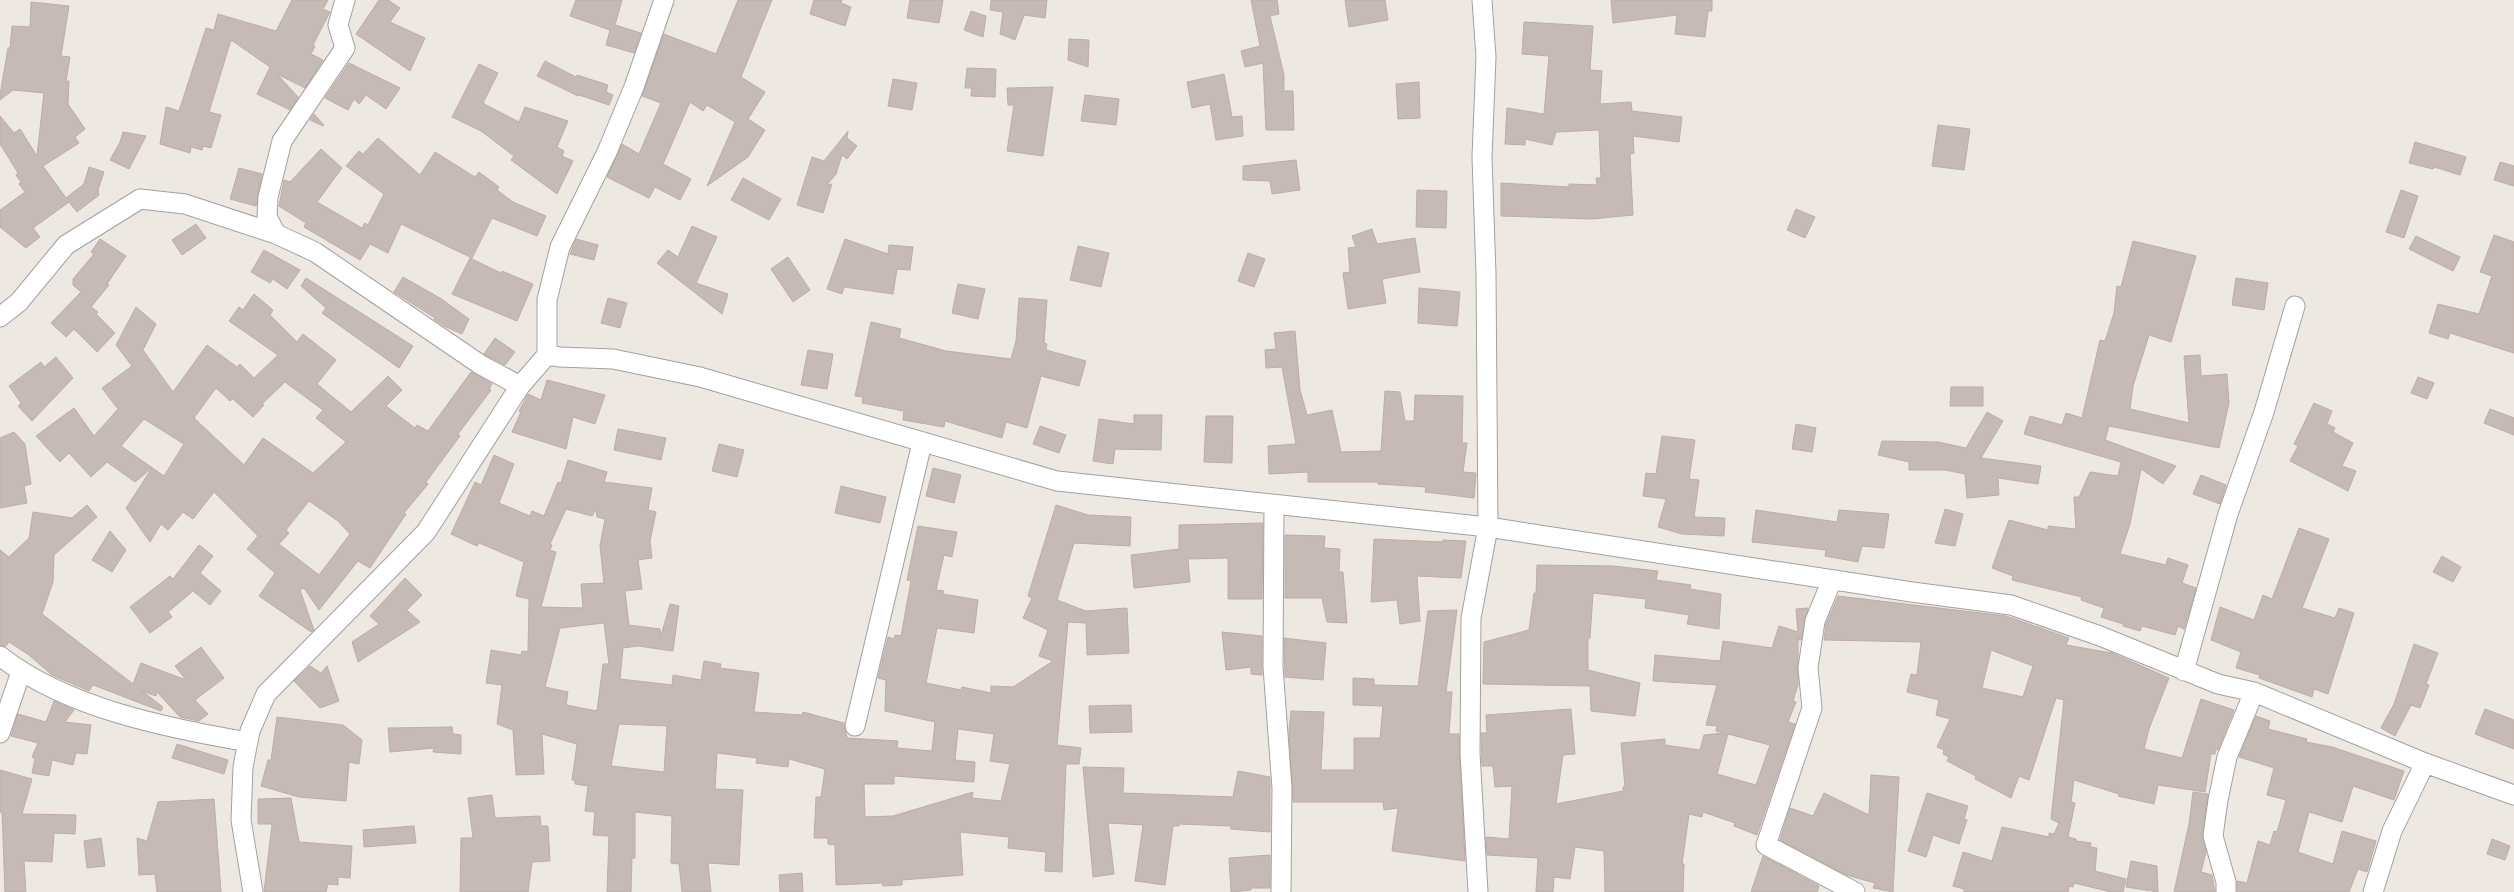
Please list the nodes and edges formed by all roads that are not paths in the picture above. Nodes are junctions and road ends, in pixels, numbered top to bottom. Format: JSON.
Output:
{"nodes":[{"id":1,"x":345,"y":0,"type":"edge"},
{"id":2,"x":664,"y":0,"type":"edge"},
{"id":3,"x":1482,"y":0,"type":"edge"},
{"id":4,"x":276,"y":234,"type":"junction"},
{"id":5,"x":2295,"y":306,"type":"dead end"},
{"id":6,"x":0,"y":317,"type":"edge"},
{"id":7,"x":548,"y":355,"type":"junction"},
{"id":8,"x":520,"y":386,"type":"junction"},
{"id":9,"x":922,"y":443,"type":"junction"},
{"id":10,"x":1274,"y":506,"type":"junction"},
{"id":11,"x":1488,"y":527,"type":"junction"},
{"id":12,"x":1832,"y":580,"type":"junction"},
{"id":13,"x":0,"y":656,"type":"edge"},
{"id":14,"x":2184,"y":671,"type":"junction"},
{"id":15,"x":21,"y":672,"type":"junction"},
{"id":16,"x":2254,"y":692,"type":"junction"},
{"id":17,"x":855,"y":726,"type":"dead end"},
{"id":18,"x":0,"y":733,"type":"edge"},
{"id":19,"x":248,"y":742,"type":"junction"},
{"id":20,"x":2425,"y":764,"type":"junction"},
{"id":21,"x":2514,"y":795,"type":"edge"},
{"id":22,"x":253,"y":892,"type":"edge"},
{"id":23,"x":1281,"y":892,"type":"edge"},
{"id":24,"x":1478,"y":892,"type":"edge"},
{"id":25,"x":1855,"y":892,"type":"edge"},
{"id":26,"x":2226,"y":892,"type":"edge"},
{"id":27,"x":2373,"y":892,"type":"edge"}],
"edges":[{"from":1,"to":4,"type":"street"},
{"from":2,"to":7,"type":"street"},
{"from":3,"to":11,"type":"street"},
{"from":4,"to":6,"type":"street"},
{"from":4,"to":8,"type":"street"},
{"from":5,"to":14,"type":"street"},
{"from":7,"to":8,"type":"street"},
{"from":7,"to":9,"type":"street"},
{"from":8,"to":19,"type":"street"},
{"from":9,"to":10,"type":"street"},
{"from":9,"to":17,"type":"street"},
{"from":10,"to":11,"type":"street"},
{"from":10,"to":23,"type":"street"},
{"from":11,"to":12,"type":"street"},
{"from":11,"to":24,"type":"street"},
{"from":12,"to":14,"type":"street"},
{"from":12,"to":25,"type":"street"},
{"from":13,"to":15,"type":"street"},
{"from":14,"to":16,"type":"street"},
{"from":15,"to":18,"type":"street"},
{"from":15,"to":19,"type":"street"},
{"from":16,"to":20,"type":"street"},
{"from":16,"to":26,"type":"street"},
{"from":19,"to":22,"type":"street"},
{"from":20,"to":21,"type":"street"},
{"from":20,"to":27,"type":"street"}]}
